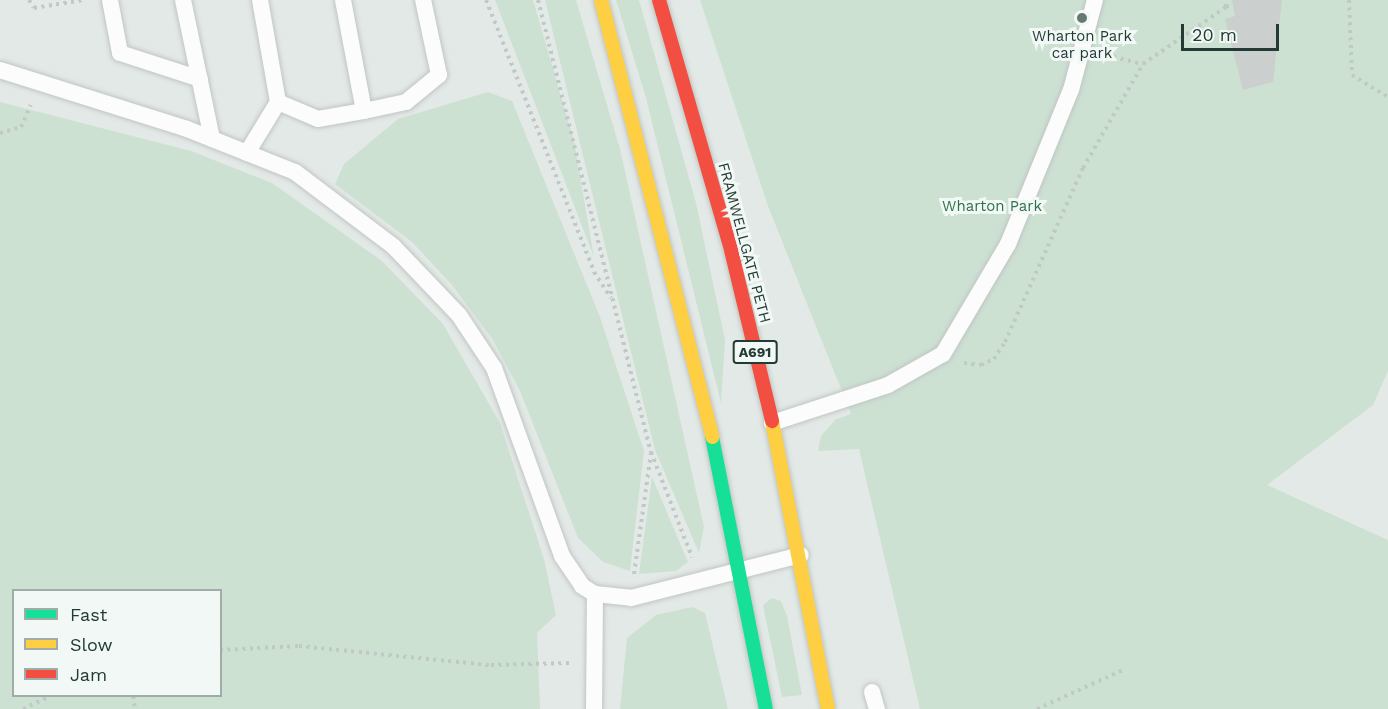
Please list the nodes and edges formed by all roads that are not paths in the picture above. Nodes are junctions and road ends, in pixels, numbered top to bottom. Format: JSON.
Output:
{"nodes":[{"id":1,"x":110,"y":0,"type":"edge"},
{"id":2,"x":183,"y":0,"type":"edge"},
{"id":3,"x":260,"y":0,"type":"edge"},
{"id":4,"x":343,"y":0,"type":"edge"},
{"id":5,"x":423,"y":0,"type":"edge"},
{"id":6,"x":601,"y":0,"type":"edge"},
{"id":7,"x":659,"y":0,"type":"edge"},
{"id":8,"x":1095,"y":0,"type":"edge"},
{"id":9,"x":4,"y":75,"type":"edge"},
{"id":10,"x":200,"y":79,"type":"junction"},
{"id":11,"x":278,"y":102,"type":"junction"},
{"id":12,"x":364,"y":111,"type":"junction"},
{"id":13,"x":212,"y":140,"type":"junction"},
{"id":14,"x":247,"y":153,"type":"junction"},
{"id":15,"x":772,"y":423,"type":"junction"},
{"id":16,"x":801,"y":555,"type":"junction"},
{"id":17,"x":737,"y":572,"type":"junction"},
{"id":18,"x":595,"y":594,"type":"junction"},
{"id":19,"x":872,"y":692,"type":"dead end"},
{"id":20,"x":594,"y":709,"type":"edge"},
{"id":21,"x":766,"y":709,"type":"edge"},
{"id":22,"x":828,"y":709,"type":"edge"},
{"id":23,"x":877,"y":709,"type":"edge"}],
"edges":[{"from":1,"to":10,"type":"lane"},
{"from":2,"to":10,"type":"lane"},
{"from":3,"to":11,"type":"lane"},
{"from":4,"to":12,"type":"lane"},
{"from":5,"to":12,"type":"lane"},
{"from":6,"to":17,"type":"highway"},
{"from":7,"to":15,"type":"highway","name":"FRAMWELLGATE PETH","number":"A691"},
{"from":8,"to":15,"type":"lane"},
{"from":9,"to":13,"type":"lane"},
{"from":10,"to":13,"type":"lane"},
{"from":11,"to":12,"type":"lane"},
{"from":11,"to":14,"type":"lane"},
{"from":13,"to":14,"type":"lane"},
{"from":14,"to":18,"type":"lane"},
{"from":15,"to":16,"type":"highway","name":"FRAMWELLGATE PETH","number":"A691"},
{"from":16,"to":17,"type":"lane"},
{"from":16,"to":22,"type":"highway","name":"FRAMWELLGATE PETH","number":"A691"},
{"from":17,"to":18,"type":"lane"},
{"from":17,"to":21,"type":"highway"},
{"from":18,"to":20,"type":"lane"},
{"from":19,"to":23,"type":"lane"}]}
